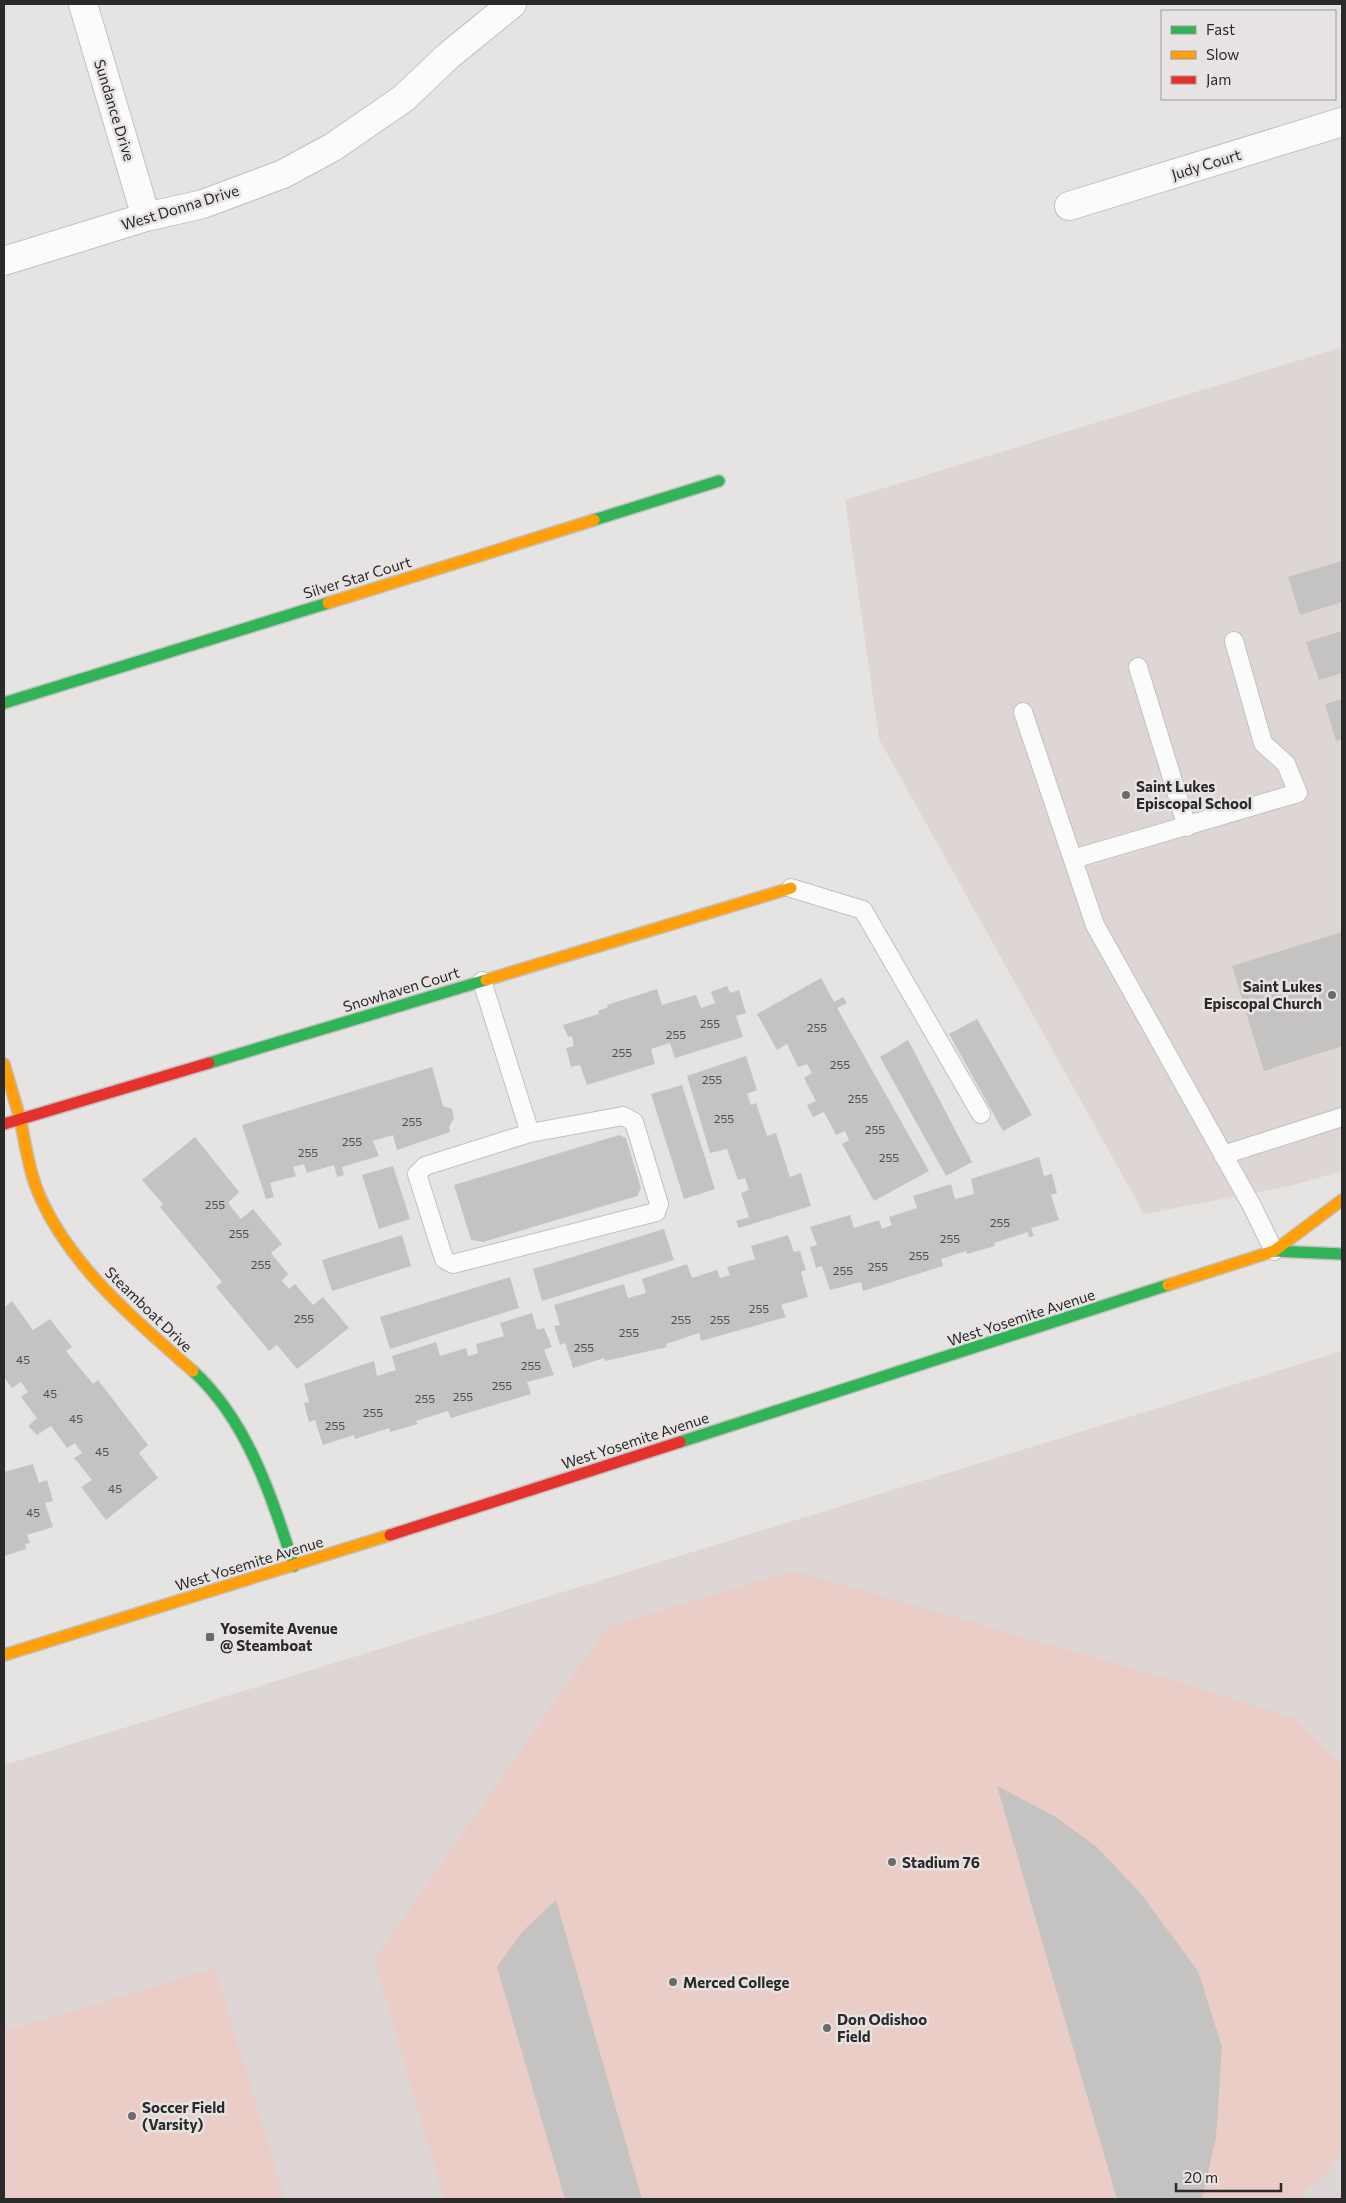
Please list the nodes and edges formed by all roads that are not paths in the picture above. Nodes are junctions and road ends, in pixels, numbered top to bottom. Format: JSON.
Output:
{"nodes":[{"id":1,"x":83,"y":4,"type":"edge"},
{"id":2,"x":512,"y":4,"type":"edge"},
{"id":3,"x":1342,"y":122,"type":"edge"},
{"id":4,"x":1069,"y":206,"type":"dead end"},
{"id":5,"x":146,"y":217,"type":"junction"},
{"id":6,"x":4,"y":261,"type":"edge"},
{"id":7,"x":719,"y":481,"type":"dead end"},
{"id":8,"x":1234,"y":641,"type":"dead end"},
{"id":9,"x":1138,"y":667,"type":"dead end"},
{"id":10,"x":4,"y":703,"type":"edge"},
{"id":11,"x":1023,"y":712,"type":"dead end"},
{"id":12,"x":1187,"y":827,"type":"junction"},
{"id":13,"x":1073,"y":859,"type":"junction"},
{"id":14,"x":792,"y":888,"type":"joint"},
{"id":15,"x":482,"y":981,"type":"junction"},
{"id":16,"x":4,"y":1064,"type":"edge"},
{"id":17,"x":981,"y":1114,"type":"dead end"},
{"id":18,"x":1342,"y":1117,"type":"edge"},
{"id":19,"x":20,"y":1119,"type":"junction"},
{"id":20,"x":4,"y":1124,"type":"edge"},
{"id":21,"x":530,"y":1133,"type":"junction"},
{"id":22,"x":1223,"y":1155,"type":"junction"},
{"id":23,"x":1342,"y":1200,"type":"edge"},
{"id":24,"x":1274,"y":1251,"type":"junction"},
{"id":25,"x":1342,"y":1254,"type":"edge"},
{"id":26,"x":294,"y":1566,"type":"junction"},
{"id":27,"x":4,"y":1655,"type":"edge"}],
"edges":[{"from":1,"to":5,"type":"street","name":"Sundance Drive"},
{"from":2,"to":5,"type":"street","name":"West Donna Drive"},
{"from":3,"to":4,"type":"street","name":"Judy Court"},
{"from":5,"to":6,"type":"street","name":"West Donna Drive"},
{"from":7,"to":10,"type":"street","name":"Silver Star Court"},
{"from":8,"to":12,"type":"lane"},
{"from":9,"to":12,"type":"lane"},
{"from":11,"to":13,"type":"lane"},
{"from":12,"to":13,"type":"lane"},
{"from":13,"to":22,"type":"lane"},
{"from":14,"to":15,"type":"street","name":"Snowhaven Court"},
{"from":14,"to":17,"type":"lane"},
{"from":15,"to":19,"type":"street","name":"Snowhaven Court"},
{"from":15,"to":21,"type":"lane"},
{"from":16,"to":19,"type":"street","name":"Steamboat Drive"},
{"from":18,"to":22,"type":"lane"},
{"from":19,"to":20,"type":"street","name":"Snowhaven Court"},
{"from":19,"to":26,"type":"street","name":"Steamboat Drive"},
{"from":21,"to":21,"type":"lane"},
{"from":22,"to":24,"type":"lane"},
{"from":23,"to":24,"type":"street","name":"West Yosemite Avenue"},
{"from":24,"to":25,"type":"street","name":"West Yosemite Avenue"},
{"from":24,"to":26,"type":"street","name":"West Yosemite Avenue"},
{"from":26,"to":27,"type":"street","name":"West Yosemite Avenue"}]}
